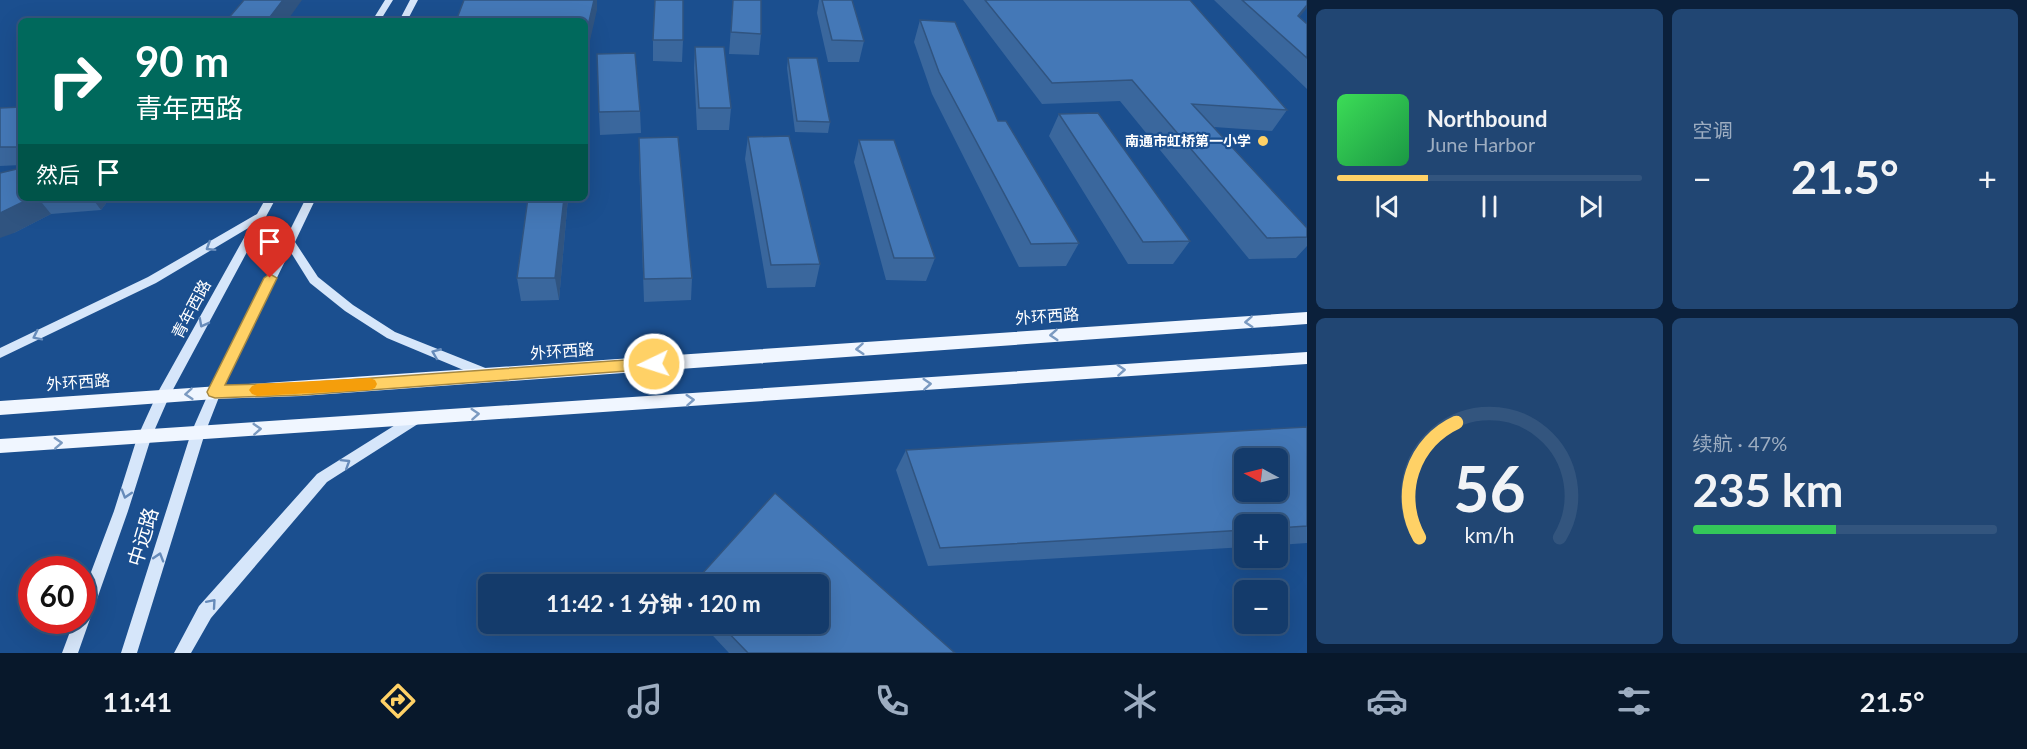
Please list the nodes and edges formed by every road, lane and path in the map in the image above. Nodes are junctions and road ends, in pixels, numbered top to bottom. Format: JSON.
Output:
{"nodes":[{"id":1,"x":389,"y":0,"type":"edge"},
{"id":2,"x":414,"y":0,"type":"edge"},
{"id":3,"x":378,"y":18,"type":"edge"},
{"id":4,"x":405,"y":18,"type":"edge"},
{"id":5,"x":269,"y":201,"type":"edge"},
{"id":6,"x":309,"y":201,"type":"edge"},
{"id":7,"x":260,"y":216,"type":"junction"},
{"id":8,"x":289,"y":241,"type":"junction"},
{"id":9,"x":1307,"y":318,"type":"edge"},
{"id":10,"x":0,"y":353,"type":"edge"},
{"id":11,"x":1307,"y":358,"type":"edge"},
{"id":12,"x":490,"y":375,"type":"junction"},
{"id":13,"x":215,"y":392,"type":"junction"},
{"id":14,"x":163,"y":396,"type":"junction"},
{"id":15,"x":0,"y":408,"type":"edge"},
{"id":16,"x":416,"y":418,"type":"junction"},
{"id":17,"x":198,"y":433,"type":"junction"},
{"id":18,"x":144,"y":438,"type":"junction"},
{"id":19,"x":0,"y":446,"type":"edge"},
{"id":20,"x":96,"y":581,"type":"edge"},
{"id":21,"x":77,"y":634,"type":"edge"},
{"id":22,"x":70,"y":653,"type":"edge"},
{"id":23,"x":129,"y":653,"type":"edge"},
{"id":24,"x":182,"y":653,"type":"edge"}],
"edges":[{"from":1,"to":3,"type":"main road"},
{"from":2,"to":4,"type":"main road"},
{"from":5,"to":7,"type":"main road","name":"青年西路"},
{"from":6,"to":8,"type":"main road"},
{"from":7,"to":10,"type":"main road","one_way":true},
{"from":7,"to":14,"type":"main road","name":"青年西路","one_way":true},
{"from":12,"to":8,"type":"main road","one_way":true},
{"from":8,"to":13,"type":"main road"},
{"from":9,"to":12,"type":"main road","name":"外环西路","one_way":true},
{"from":16,"to":11,"type":"main road","one_way":true},
{"from":12,"to":13,"type":"main road","name":"外环西路"},
{"from":13,"to":14,"type":"main road","name":"外环西路","one_way":true},
{"from":13,"to":17,"type":"main road"},
{"from":14,"to":15,"type":"main road","name":"外环西路"},
{"from":14,"to":18,"type":"main road","name":"青年西路"},
{"from":17,"to":16,"type":"main road","one_way":true},
{"from":24,"to":16,"type":"main road","one_way":true},
{"from":17,"to":18,"type":"main road"},
{"from":23,"to":17,"type":"main road","name":"中远路","one_way":true},
{"from":19,"to":18,"type":"main road","one_way":true},
{"from":18,"to":20,"type":"main road","name":"中远路","one_way":true},
{"from":21,"to":22,"type":"main road","name":"中远路"}]}
